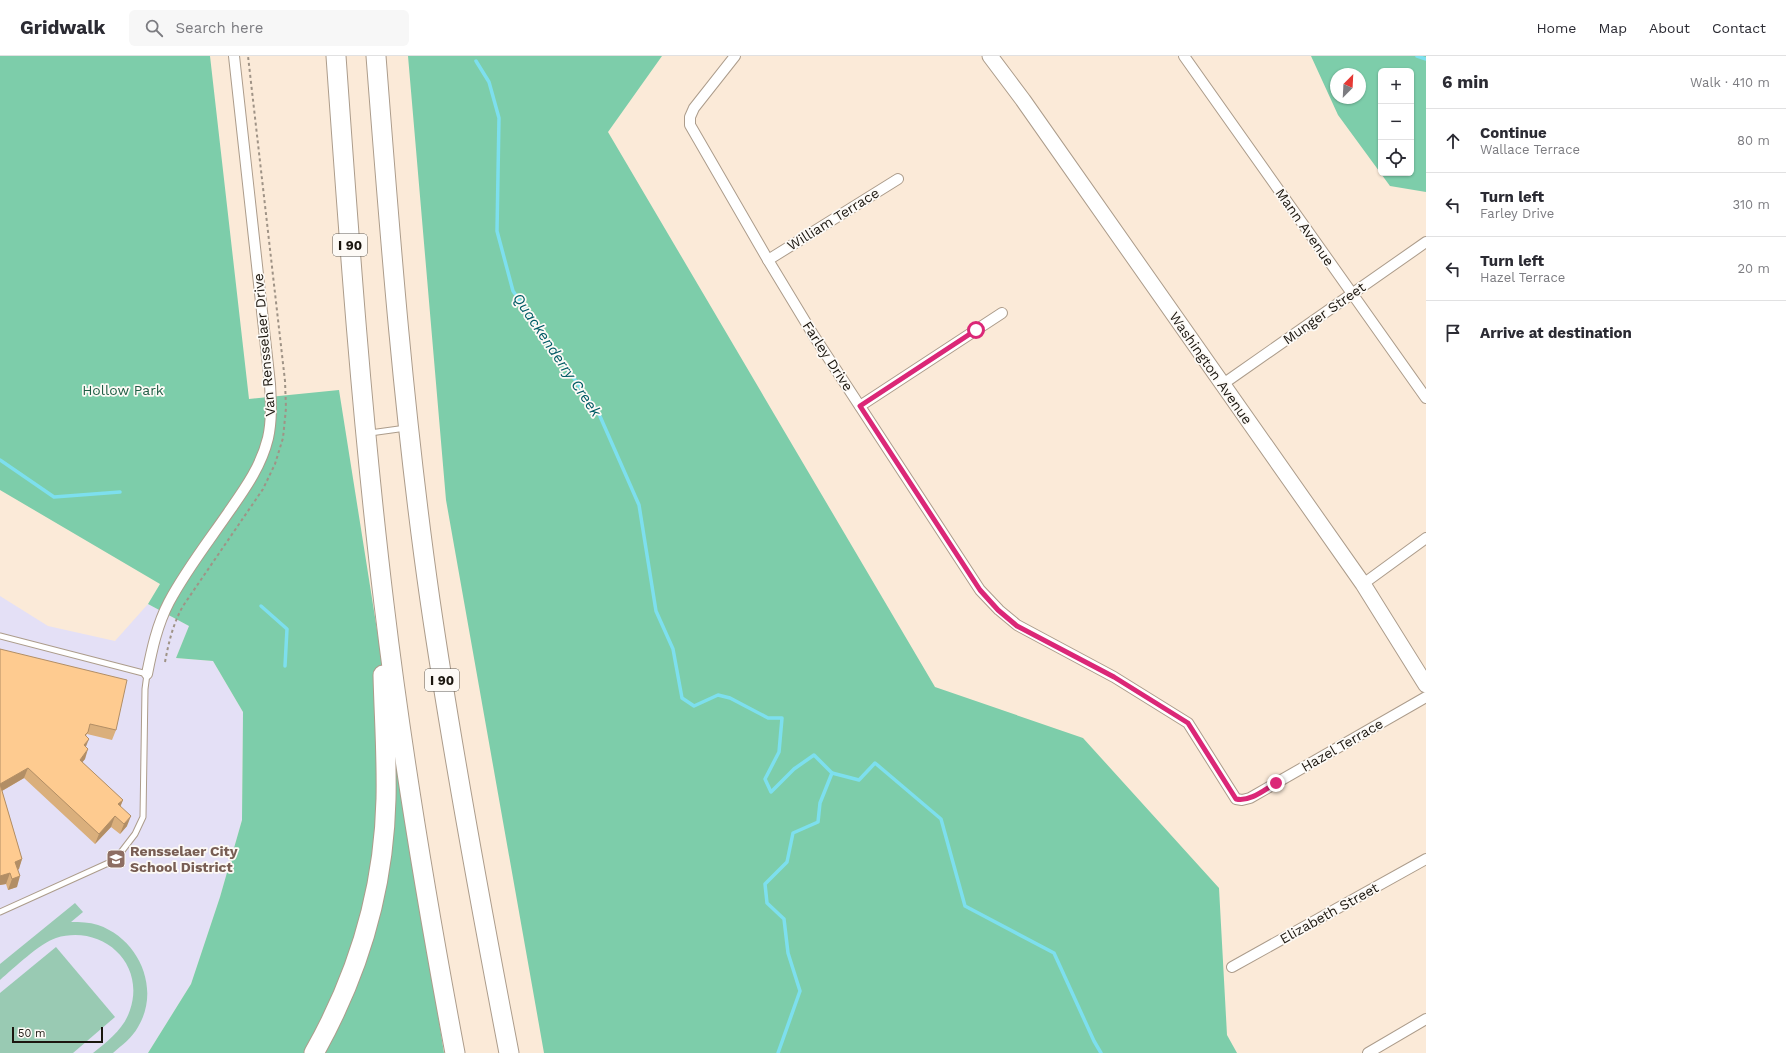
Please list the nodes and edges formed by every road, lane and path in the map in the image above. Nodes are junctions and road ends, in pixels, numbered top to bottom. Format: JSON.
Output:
{"nodes":[{"id":1,"x":234,"y":56,"type":"edge"},
{"id":2,"x":248,"y":56,"type":"edge"},
{"id":3,"x":336,"y":56,"type":"edge"},
{"id":4,"x":376,"y":56,"type":"edge"},
{"id":5,"x":735,"y":56,"type":"edge"},
{"id":6,"x":990,"y":56,"type":"edge"},
{"id":7,"x":1184,"y":56,"type":"edge"},
{"id":8,"x":898,"y":179,"type":"dead end"},
{"id":9,"x":1426,"y":242,"type":"edge"},
{"id":10,"x":768,"y":260,"type":"junction"},
{"id":11,"x":1352,"y":294,"type":"junction"},
{"id":12,"x":1002,"y":313,"type":"dead end"},
{"id":13,"x":1223,"y":384,"type":"junction"},
{"id":14,"x":1426,"y":398,"type":"edge"},
{"id":15,"x":860,"y":406,"type":"junction"},
{"id":16,"x":409,"y":428,"type":"junction"},
{"id":17,"x":367,"y":433,"type":"junction"},
{"id":18,"x":1426,"y":538,"type":"edge"},
{"id":19,"x":378,"y":551,"type":"junction"},
{"id":20,"x":1363,"y":584,"type":"junction"},
{"id":21,"x":0,"y":636,"type":"edge"},
{"id":22,"x":165,"y":662,"type":"dead end"},
{"id":23,"x":147,"y":674,"type":"junction"},
{"id":24,"x":1426,"y":685,"type":"edge"},
{"id":25,"x":1426,"y":697,"type":"edge"},
{"id":26,"x":1236,"y":799,"type":"joint"},
{"id":27,"x":1426,"y":859,"type":"edge"},
{"id":28,"x":0,"y":912,"type":"edge"},
{"id":29,"x":1232,"y":967,"type":"dead end"},
{"id":30,"x":1426,"y":1019,"type":"edge"},
{"id":31,"x":314,"y":1053,"type":"edge"},
{"id":32,"x":455,"y":1053,"type":"edge"},
{"id":33,"x":509,"y":1053,"type":"edge"},
{"id":34,"x":1368,"y":1053,"type":"edge"}],
"edges":[{"from":1,"to":23,"type":"street","name":"Van Rensselaer Drive"},
{"from":2,"to":22,"type":"path"},
{"from":3,"to":17,"type":"highway","number":"I 90"},
{"from":4,"to":16,"type":"highway","number":"I 90"},
{"from":5,"to":10,"type":"street","name":"Farley Drive"},
{"from":6,"to":13,"type":"street","name":"Washington Avenue"},
{"from":7,"to":11,"type":"street","name":"Mann Avenue"},
{"from":8,"to":10,"type":"street","name":"William Terrace"},
{"from":9,"to":11,"type":"street","name":"Munger Street"},
{"from":10,"to":15,"type":"street","name":"Farley Drive"},
{"from":11,"to":13,"type":"street","name":"Munger Street"},
{"from":11,"to":14,"type":"street","name":"Mann Avenue"},
{"from":12,"to":15,"type":"street"},
{"from":13,"to":20,"type":"street","name":"Washington Avenue"},
{"from":15,"to":26,"type":"street","name":"Farley Drive"},
{"from":16,"to":17,"type":"lane"},
{"from":16,"to":33,"type":"highway","number":"I 90"},
{"from":17,"to":19,"type":"highway","number":"I 90"},
{"from":18,"to":20,"type":"street"},
{"from":19,"to":31,"type":"highway"},
{"from":19,"to":32,"type":"highway","number":"I 90"},
{"from":20,"to":24,"type":"street","name":"Washington Avenue"},
{"from":21,"to":23,"type":"lane"},
{"from":23,"to":28,"type":"lane"},
{"from":25,"to":26,"type":"street","name":"Hazel Terrace"},
{"from":27,"to":29,"type":"street","name":"Elizabeth Street"},
{"from":30,"to":34,"type":"street"}]}
